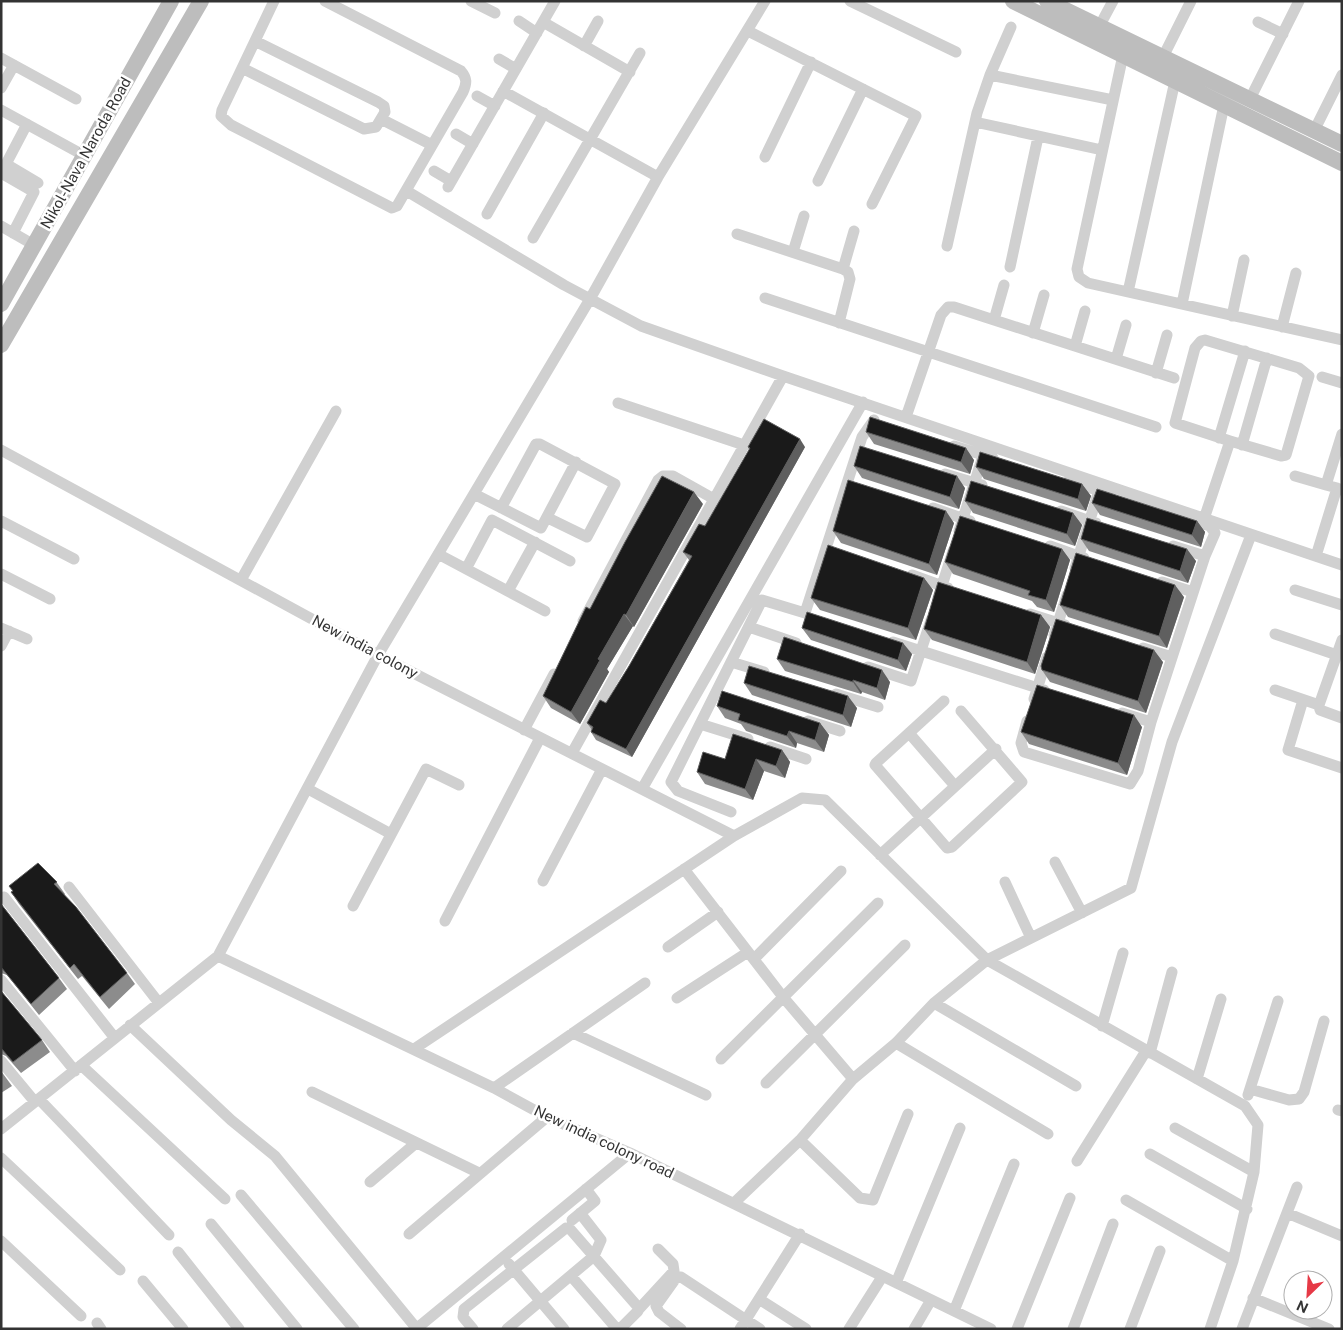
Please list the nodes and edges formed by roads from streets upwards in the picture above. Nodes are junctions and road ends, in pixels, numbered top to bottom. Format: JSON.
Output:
{"nodes":[{"id":1,"x":171,"y":1,"type":"edge"},
{"id":2,"x":201,"y":1,"type":"edge"},
{"id":3,"x":274,"y":1,"type":"edge"},
{"id":4,"x":324,"y":1,"type":"edge"},
{"id":5,"x":471,"y":1,"type":"edge"},
{"id":6,"x":555,"y":1,"type":"edge"},
{"id":7,"x":766,"y":1,"type":"edge"},
{"id":8,"x":850,"y":1,"type":"edge"},
{"id":9,"x":1013,"y":1,"type":"edge"},
{"id":10,"x":1047,"y":1,"type":"edge"},
{"id":11,"x":1112,"y":1,"type":"edge"},
{"id":12,"x":1191,"y":1,"type":"edge"},
{"id":13,"x":1299,"y":1,"type":"edge"},
{"id":14,"x":495,"y":13,"type":"dead end"},
{"id":15,"x":519,"y":21,"type":"dead end"},
{"id":16,"x":598,"y":21,"type":"dead end"},
{"id":17,"x":544,"y":22,"type":"junction"},
{"id":18,"x":1258,"y":22,"type":"dead end"},
{"id":19,"x":1011,"y":27,"type":"dead end"},
{"id":20,"x":1099,"y":27,"type":"junction"},
{"id":21,"x":748,"y":31,"type":"junction"},
{"id":22,"x":537,"y":33,"type":"junction"},
{"id":23,"x":1283,"y":34,"type":"junction"},
{"id":24,"x":255,"y":41,"type":"junction"},
{"id":25,"x":584,"y":46,"type":"junction"},
{"id":26,"x":956,"y":52,"type":"dead end"},
{"id":27,"x":640,"y":53,"type":"dead end"},
{"id":28,"x":1122,"y":55,"type":"junction"},
{"id":29,"x":1163,"y":57,"type":"junction"},
{"id":30,"x":1,"y":58,"type":"edge"},
{"id":31,"x":499,"y":59,"type":"dead end"},
{"id":32,"x":811,"y":62,"type":"junction"},
{"id":33,"x":14,"y":65,"type":"junction"},
{"id":34,"x":242,"y":68,"type":"junction"},
{"id":35,"x":516,"y":70,"type":"junction"},
{"id":36,"x":630,"y":72,"type":"junction"},
{"id":37,"x":990,"y":75,"type":"junction"},
{"id":38,"x":1342,"y":75,"type":"edge"},
{"id":39,"x":1175,"y":80,"type":"junction"},
{"id":40,"x":1,"y":88,"type":"edge"},
{"id":41,"x":863,"y":89,"type":"junction"},
{"id":42,"x":503,"y":91,"type":"junction"},
{"id":43,"x":477,"y":96,"type":"dead end"},
{"id":44,"x":76,"y":99,"type":"dead end"},
{"id":45,"x":1113,"y":100,"type":"junction"},
{"id":46,"x":1250,"y":100,"type":"junction"},
{"id":47,"x":1224,"y":105,"type":"junction"},
{"id":48,"x":495,"y":106,"type":"junction"},
{"id":49,"x":1,"y":110,"type":"edge"},
{"id":50,"x":544,"y":114,"type":"junction"},
{"id":51,"x":381,"y":119,"type":"junction"},
{"id":52,"x":975,"y":122,"type":"junction"},
{"id":53,"x":27,"y":124,"type":"junction"},
{"id":54,"x":1314,"y":131,"type":"junction"},
{"id":55,"x":456,"y":134,"type":"dead end"},
{"id":56,"x":1038,"y":137,"type":"junction"},
{"id":57,"x":591,"y":140,"type":"junction"},
{"id":58,"x":473,"y":144,"type":"junction"},
{"id":59,"x":1342,"y":144,"type":"edge"},
{"id":60,"x":432,"y":145,"type":"junction"},
{"id":61,"x":1102,"y":150,"type":"junction"},
{"id":62,"x":84,"y":156,"type":"junction"},
{"id":63,"x":765,"y":157,"type":"dead end"},
{"id":64,"x":1342,"y":163,"type":"edge"},
{"id":65,"x":434,"y":171,"type":"dead end"},
{"id":66,"x":1,"y":173,"type":"edge"},
{"id":67,"x":658,"y":177,"type":"junction"},
{"id":68,"x":818,"y":182,"type":"dead end"},
{"id":69,"x":38,"y":184,"type":"dead end"},
{"id":70,"x":410,"y":193,"type":"dead end"},
{"id":71,"x":872,"y":204,"type":"dead end"},
{"id":72,"x":487,"y":214,"type":"dead end"},
{"id":73,"x":804,"y":216,"type":"dead end"},
{"id":74,"x":1,"y":226,"type":"edge"},
{"id":75,"x":854,"y":231,"type":"dead end"},
{"id":76,"x":13,"y":233,"type":"junction"},
{"id":77,"x":737,"y":234,"type":"dead end"},
{"id":78,"x":533,"y":238,"type":"dead end"},
{"id":79,"x":34,"y":245,"type":"junction"},
{"id":80,"x":947,"y":246,"type":"dead end"},
{"id":81,"x":793,"y":252,"type":"junction"},
{"id":82,"x":1244,"y":260,"type":"dead end"},
{"id":83,"x":1010,"y":267,"type":"dead end"},
{"id":84,"x":843,"y":269,"type":"junction"},
{"id":85,"x":1296,"y":272,"type":"dead end"},
{"id":86,"x":1004,"y":285,"type":"dead end"},
{"id":87,"x":1128,"y":292,"type":"junction"},
{"id":88,"x":1044,"y":295,"type":"dead end"},
{"id":89,"x":765,"y":298,"type":"dead end"},
{"id":90,"x":590,"y":299,"type":"junction"},
{"id":91,"x":1,"y":304,"type":"edge"},
{"id":92,"x":1182,"y":304,"type":"junction"},
{"id":93,"x":1085,"y":311,"type":"dead end"},
{"id":94,"x":1232,"y":316,"type":"junction"},
{"id":95,"x":994,"y":320,"type":"junction"},
{"id":96,"x":839,"y":323,"type":"junction"},
{"id":97,"x":1126,"y":325,"type":"dead end"},
{"id":98,"x":1282,"y":327,"type":"junction"},
{"id":99,"x":1033,"y":333,"type":"junction"},
{"id":100,"x":1167,"y":335,"type":"dead end"},
{"id":101,"x":1342,"y":340,"type":"edge"},
{"id":102,"x":1,"y":345,"type":"edge"},
{"id":103,"x":1075,"y":346,"type":"junction"},
{"id":104,"x":1245,"y":351,"type":"junction"},
{"id":105,"x":929,"y":352,"type":"junction"},
{"id":106,"x":1267,"y":358,"type":"junction"},
{"id":107,"x":1116,"y":359,"type":"junction"},
{"id":108,"x":1156,"y":373,"type":"junction"},
{"id":109,"x":783,"y":376,"type":"junction"},
{"id":110,"x":1322,"y":376,"type":"dead end"},
{"id":111,"x":1174,"y":378,"type":"dead end"},
{"id":112,"x":1342,"y":383,"type":"edge"},
{"id":113,"x":863,"y":402,"type":"junction"},
{"id":114,"x":618,"y":403,"type":"dead end"},
{"id":115,"x":336,"y":411,"type":"dead end"},
{"id":116,"x":906,"y":417,"type":"junction"},
{"id":117,"x":1156,"y":427,"type":"dead end"},
{"id":118,"x":1342,"y":434,"type":"edge"},
{"id":119,"x":1224,"y":440,"type":"junction"},
{"id":120,"x":744,"y":444,"type":"junction"},
{"id":121,"x":1242,"y":445,"type":"junction"},
{"id":122,"x":1,"y":450,"type":"edge"},
{"id":123,"x":985,"y":450,"type":"junction"},
{"id":124,"x":576,"y":462,"type":"junction"},
{"id":125,"x":930,"y":469,"type":"edge"},
{"id":126,"x":1295,"y":476,"type":"dead end"},
{"id":127,"x":975,"y":483,"type":"junction"},
{"id":128,"x":1101,"y":487,"type":"junction"},
{"id":129,"x":1335,"y":488,"type":"edge"},
{"id":130,"x":992,"y":489,"type":"edge"},
{"id":131,"x":474,"y":494,"type":"junction"},
{"id":132,"x":714,"y":499,"type":"junction"},
{"id":133,"x":919,"y":504,"type":"edge"},
{"id":134,"x":1046,"y":506,"type":"edge"},
{"id":135,"x":501,"y":508,"type":"junction"},
{"id":136,"x":548,"y":518,"type":"junction"},
{"id":137,"x":963,"y":518,"type":"junction"},
{"id":138,"x":1204,"y":519,"type":"junction"},
{"id":139,"x":1,"y":521,"type":"edge"},
{"id":140,"x":1090,"y":521,"type":"junction"},
{"id":141,"x":981,"y":524,"type":"edge"},
{"id":142,"x":1108,"y":526,"type":"edge"},
{"id":143,"x":1251,"y":535,"type":"junction"},
{"id":144,"x":1034,"y":541,"type":"edge"},
{"id":145,"x":535,"y":542,"type":"junction"},
{"id":146,"x":1161,"y":542,"type":"edge"},
{"id":147,"x":438,"y":554,"type":"junction"},
{"id":148,"x":1079,"y":556,"type":"junction"},
{"id":149,"x":1205,"y":556,"type":"junction"},
{"id":150,"x":1316,"y":556,"type":"junction"},
{"id":151,"x":74,"y":559,"type":"dead end"},
{"id":152,"x":570,"y":561,"type":"dead end"},
{"id":153,"x":1096,"y":561,"type":"edge"},
{"id":154,"x":1342,"y":565,"type":"edge"},
{"id":155,"x":466,"y":569,"type":"junction"},
{"id":156,"x":898,"y":570,"type":"edge"},
{"id":157,"x":1,"y":574,"type":"edge"},
{"id":158,"x":1149,"y":578,"type":"edge"},
{"id":159,"x":241,"y":580,"type":"junction"},
{"id":160,"x":942,"y":586,"type":"junction"},
{"id":161,"x":1295,"y":590,"type":"dead end"},
{"id":162,"x":508,"y":591,"type":"junction"},
{"id":163,"x":960,"y":591,"type":"edge"},
{"id":164,"x":1194,"y":592,"type":"junction"},
{"id":165,"x":50,"y":599,"type":"dead end"},
{"id":166,"x":1342,"y":605,"type":"edge"},
{"id":167,"x":545,"y":611,"type":"dead end"},
{"id":168,"x":1022,"y":611,"type":"edge"},
{"id":169,"x":1058,"y":622,"type":"junction"},
{"id":170,"x":749,"y":628,"type":"junction"},
{"id":171,"x":1077,"y":628,"type":"edge"},
{"id":172,"x":5,"y":629,"type":"edge"},
{"id":173,"x":578,"y":629,"type":"edge"},
{"id":174,"x":1275,"y":634,"type":"dead end"},
{"id":175,"x":27,"y":639,"type":"dead end"},
{"id":176,"x":885,"y":640,"type":"edge"},
{"id":177,"x":1342,"y":640,"type":"edge"},
{"id":178,"x":803,"y":645,"type":"edge"},
{"id":179,"x":1,"y":646,"type":"edge"},
{"id":180,"x":1134,"y":646,"type":"edge"},
{"id":181,"x":921,"y":651,"type":"junction"},
{"id":182,"x":1337,"y":654,"type":"junction"},
{"id":183,"x":378,"y":655,"type":"junction"},
{"id":184,"x":1172,"y":657,"type":"junction"},
{"id":185,"x":730,"y":662,"type":"junction"},
{"id":186,"x":857,"y":663,"type":"edge"},
{"id":187,"x":560,"y":664,"type":"edge"},
{"id":188,"x":776,"y":676,"type":"edge"},
{"id":189,"x":1038,"y":688,"type":"junction"},
{"id":190,"x":823,"y":690,"type":"edge"},
{"id":191,"x":1275,"y":690,"type":"dead end"},
{"id":192,"x":1056,"y":694,"type":"edge"},
{"id":193,"x":1303,"y":700,"type":"junction"},
{"id":194,"x":944,"y":701,"type":"dead end"},
{"id":195,"x":1319,"y":705,"type":"junction"},
{"id":196,"x":878,"y":706,"type":"dead end"},
{"id":197,"x":961,"y":711,"type":"dead end"},
{"id":198,"x":1113,"y":711,"type":"edge"},
{"id":199,"x":792,"y":716,"type":"edge"},
{"id":200,"x":1342,"y":718,"type":"edge"},
{"id":201,"x":1151,"y":722,"type":"junction"},
{"id":202,"x":700,"y":724,"type":"junction"},
{"id":203,"x":524,"y":730,"type":"junction"},
{"id":204,"x":840,"y":731,"type":"dead end"},
{"id":205,"x":909,"y":734,"type":"junction"},
{"id":206,"x":540,"y":738,"type":"junction"},
{"id":207,"x":996,"y":750,"type":"junction"},
{"id":208,"x":572,"y":753,"type":"junction"},
{"id":209,"x":806,"y":759,"type":"dead end"},
{"id":210,"x":1342,"y":768,"type":"edge"},
{"id":211,"x":602,"y":769,"type":"junction"},
{"id":212,"x":459,"y":785,"type":"dead end"},
{"id":213,"x":956,"y":786,"type":"junction"},
{"id":214,"x":308,"y":789,"type":"junction"},
{"id":215,"x":642,"y":789,"type":"junction"},
{"id":216,"x":731,"y":812,"type":"dead end"},
{"id":217,"x":920,"y":818,"type":"junction"},
{"id":218,"x":391,"y":834,"type":"junction"},
{"id":219,"x":734,"y":836,"type":"junction"},
{"id":220,"x":880,"y":855,"type":"junction"},
{"id":221,"x":1055,"y":862,"type":"dead end"},
{"id":222,"x":684,"y":868,"type":"junction"},
{"id":223,"x":841,"y":871,"type":"dead end"},
{"id":224,"x":543,"y":881,"type":"dead end"},
{"id":225,"x":1005,"y":882,"type":"dead end"},
{"id":226,"x":69,"y":887,"type":"dead end"},
{"id":227,"x":4,"y":897,"type":"dead end"},
{"id":228,"x":878,"y":903,"type":"dead end"},
{"id":229,"x":353,"y":906,"type":"dead end"},
{"id":230,"x":718,"y":912,"type":"junction"},
{"id":231,"x":1082,"y":913,"type":"junction"},
{"id":232,"x":445,"y":921,"type":"dead end"},
{"id":233,"x":1031,"y":938,"type":"junction"},
{"id":234,"x":905,"y":944,"type":"dead end"},
{"id":235,"x":668,"y":947,"type":"dead end"},
{"id":236,"x":1123,"y":953,"type":"dead end"},
{"id":237,"x":751,"y":955,"type":"junction"},
{"id":238,"x":218,"y":956,"type":"junction"},
{"id":239,"x":987,"y":960,"type":"junction"},
{"id":240,"x":1172,"y":972,"type":"dead end"},
{"id":241,"x":1,"y":980,"type":"edge"},
{"id":242,"x":645,"y":983,"type":"dead end"},
{"id":243,"x":783,"y":997,"type":"junction"},
{"id":244,"x":677,"y":998,"type":"dead end"},
{"id":245,"x":1221,"y":999,"type":"dead end"},
{"id":246,"x":1278,"y":1001,"type":"dead end"},
{"id":247,"x":159,"y":1003,"type":"junction"},
{"id":248,"x":934,"y":1003,"type":"junction"},
{"id":249,"x":1324,"y":1021,"type":"dead end"},
{"id":250,"x":130,"y":1025,"type":"junction"},
{"id":251,"x":1102,"y":1026,"type":"junction"},
{"id":252,"x":573,"y":1033,"type":"junction"},
{"id":253,"x":815,"y":1034,"type":"junction"},
{"id":254,"x":114,"y":1037,"type":"junction"},
{"id":255,"x":896,"y":1043,"type":"junction"},
{"id":256,"x":414,"y":1049,"type":"junction"},
{"id":257,"x":1148,"y":1052,"type":"junction"},
{"id":258,"x":721,"y":1059,"type":"dead end"},
{"id":259,"x":1,"y":1061,"type":"edge"},
{"id":260,"x":78,"y":1068,"type":"junction"},
{"id":261,"x":853,"y":1079,"type":"junction"},
{"id":262,"x":1197,"y":1079,"type":"junction"},
{"id":263,"x":766,"y":1083,"type":"dead end"},
{"id":264,"x":1076,"y":1086,"type":"dead end"},
{"id":265,"x":494,"y":1088,"type":"junction"},
{"id":266,"x":1250,"y":1089,"type":"junction"},
{"id":267,"x":312,"y":1092,"type":"dead end"},
{"id":268,"x":706,"y":1095,"type":"dead end"},
{"id":269,"x":37,"y":1101,"type":"junction"},
{"id":270,"x":1245,"y":1106,"type":"junction"},
{"id":271,"x":908,"y":1114,"type":"dead end"},
{"id":272,"x":547,"y":1117,"type":"junction"},
{"id":273,"x":960,"y":1128,"type":"dead end"},
{"id":274,"x":1175,"y":1128,"type":"dead end"},
{"id":275,"x":1,"y":1129,"type":"edge"},
{"id":276,"x":1048,"y":1134,"type":"dead end"},
{"id":277,"x":800,"y":1140,"type":"junction"},
{"id":278,"x":416,"y":1143,"type":"junction"},
{"id":279,"x":630,"y":1153,"type":"junction"},
{"id":280,"x":1150,"y":1154,"type":"dead end"},
{"id":281,"x":1,"y":1158,"type":"edge"},
{"id":282,"x":1077,"y":1161,"type":"dead end"},
{"id":283,"x":1014,"y":1164,"type":"dead end"},
{"id":284,"x":1254,"y":1172,"type":"junction"},
{"id":285,"x":479,"y":1174,"type":"junction"},
{"id":286,"x":370,"y":1182,"type":"dead end"},
{"id":287,"x":1297,"y":1187,"type":"dead end"},
{"id":288,"x":586,"y":1189,"type":"junction"},
{"id":289,"x":241,"y":1195,"type":"dead end"},
{"id":290,"x":1070,"y":1198,"type":"dead end"},
{"id":291,"x":225,"y":1199,"type":"dead end"},
{"id":292,"x":1126,"y":1200,"type":"dead end"},
{"id":293,"x":734,"y":1203,"type":"junction"},
{"id":294,"x":1247,"y":1209,"type":"junction"},
{"id":295,"x":1287,"y":1214,"type":"junction"},
{"id":296,"x":211,"y":1224,"type":"dead end"},
{"id":297,"x":1113,"y":1224,"type":"dead end"},
{"id":298,"x":409,"y":1234,"type":"dead end"},
{"id":299,"x":800,"y":1234,"type":"junction"},
{"id":300,"x":169,"y":1235,"type":"dead end"},
{"id":301,"x":1342,"y":1236,"type":"edge"},
{"id":302,"x":1,"y":1241,"type":"edge"},
{"id":303,"x":658,"y":1249,"type":"dead end"},
{"id":304,"x":1160,"y":1251,"type":"dead end"},
{"id":305,"x":178,"y":1252,"type":"dead end"},
{"id":306,"x":594,"y":1256,"type":"junction"},
{"id":307,"x":502,"y":1258,"type":"junction"},
{"id":308,"x":1233,"y":1261,"type":"junction"},
{"id":309,"x":512,"y":1269,"type":"junction"},
{"id":310,"x":120,"y":1270,"type":"dead end"},
{"id":311,"x":571,"y":1276,"type":"junction"},
{"id":312,"x":882,"y":1277,"type":"junction"},
{"id":313,"x":143,"y":1281,"type":"dead end"},
{"id":314,"x":896,"y":1283,"type":"junction"},
{"id":315,"x":1254,"y":1298,"type":"junction"},
{"id":316,"x":759,"y":1299,"type":"junction"},
{"id":317,"x":931,"y":1300,"type":"junction"},
{"id":318,"x":540,"y":1302,"type":"junction"},
{"id":319,"x":639,"y":1309,"type":"junction"},
{"id":320,"x":954,"y":1311,"type":"junction"},
{"id":321,"x":80,"y":1316,"type":"dead end"},
{"id":322,"x":743,"y":1324,"type":"edge"},
{"id":323,"x":514,"y":1327,"type":"edge"},
{"id":324,"x":183,"y":1329,"type":"edge"},
{"id":325,"x":239,"y":1329,"type":"edge"},
{"id":326,"x":297,"y":1329,"type":"edge"},
{"id":327,"x":354,"y":1329,"type":"edge"},
{"id":328,"x":417,"y":1329,"type":"edge"},
{"id":329,"x":473,"y":1329,"type":"edge"},
{"id":330,"x":564,"y":1329,"type":"edge"},
{"id":331,"x":619,"y":1329,"type":"edge"},
{"id":332,"x":681,"y":1329,"type":"edge"},
{"id":333,"x":760,"y":1329,"type":"edge"},
{"id":334,"x":806,"y":1329,"type":"edge"},
{"id":335,"x":849,"y":1329,"type":"edge"},
{"id":336,"x":914,"y":1329,"type":"edge"},
{"id":337,"x":991,"y":1329,"type":"edge"},
{"id":338,"x":1017,"y":1329,"type":"edge"},
{"id":339,"x":1073,"y":1329,"type":"edge"},
{"id":340,"x":1130,"y":1329,"type":"edge"},
{"id":341,"x":1210,"y":1329,"type":"edge"},
{"id":342,"x":1242,"y":1329,"type":"edge"},
{"id":343,"x":1330,"y":1329,"type":"edge"}],
"edges":[{"from":1,"to":62,"type":"street","name":"Nikol-Nava Naroda Road"},
{"from":2,"to":102,"type":"street"},
{"from":3,"to":24,"type":"street"},
{"from":4,"to":60,"type":"street"},
{"from":5,"to":14,"type":"street"},
{"from":6,"to":17,"type":"street"},
{"from":7,"to":21,"type":"street"},
{"from":8,"to":26,"type":"street"},
{"from":9,"to":28,"type":"street"},
{"from":10,"to":20,"type":"street"},
{"from":11,"to":20,"type":"street"},
{"from":12,"to":29,"type":"street"},
{"from":13,"to":23,"type":"street"},
{"from":15,"to":22,"type":"street"},
{"from":16,"to":25,"type":"street"},
{"from":17,"to":22,"type":"street"},
{"from":17,"to":25,"type":"street"},
{"from":18,"to":23,"type":"street"},
{"from":19,"to":37,"type":"street"},
{"from":20,"to":29,"type":"street"},
{"from":21,"to":32,"type":"street"},
{"from":21,"to":67,"type":"street"},
{"from":22,"to":35,"type":"street"},
{"from":23,"to":46,"type":"street"},
{"from":24,"to":34,"type":"street"},
{"from":24,"to":51,"type":"street"},
{"from":25,"to":36,"type":"street"},
{"from":27,"to":36,"type":"street"},
{"from":28,"to":39,"type":"street"},
{"from":28,"to":45,"type":"street"},
{"from":29,"to":46,"type":"street"},
{"from":30,"to":33,"type":"street"},
{"from":31,"to":35,"type":"street"},
{"from":32,"to":41,"type":"street"},
{"from":32,"to":63,"type":"street"},
{"from":33,"to":40,"type":"street"},
{"from":33,"to":44,"type":"street"},
{"from":34,"to":51,"type":"street"},
{"from":34,"to":60,"type":"street"},
{"from":35,"to":42,"type":"street"},
{"from":36,"to":57,"type":"street"},
{"from":37,"to":45,"type":"street"},
{"from":37,"to":52,"type":"street"},
{"from":38,"to":54,"type":"street"},
{"from":39,"to":47,"type":"street"},
{"from":39,"to":87,"type":"street"},
{"from":41,"to":68,"type":"street"},
{"from":41,"to":71,"type":"street"},
{"from":42,"to":48,"type":"street"},
{"from":42,"to":50,"type":"street"},
{"from":43,"to":48,"type":"street"},
{"from":45,"to":61,"type":"street"},
{"from":46,"to":54,"type":"street"},
{"from":47,"to":64,"type":"street"},
{"from":47,"to":92,"type":"street"},
{"from":48,"to":58,"type":"street"},
{"from":49,"to":53,"type":"street"},
{"from":50,"to":57,"type":"street"},
{"from":50,"to":72,"type":"street"},
{"from":51,"to":60,"type":"street"},
{"from":52,"to":56,"type":"street"},
{"from":52,"to":80,"type":"street"},
{"from":53,"to":62,"type":"street"},
{"from":53,"to":69,"type":"street"},
{"from":54,"to":59,"type":"street"},
{"from":55,"to":58,"type":"street"},
{"from":56,"to":61,"type":"street"},
{"from":56,"to":83,"type":"street"},
{"from":57,"to":67,"type":"street"},
{"from":57,"to":78,"type":"street"},
{"from":58,"to":65,"type":"street"},
{"from":61,"to":87,"type":"street"},
{"from":62,"to":79,"type":"street","name":"Nikol-Nava Naroda Road"},
{"from":66,"to":76,"type":"street"},
{"from":67,"to":90,"type":"street"},
{"from":70,"to":90,"type":"street"},
{"from":73,"to":81,"type":"street"},
{"from":74,"to":76,"type":"street"},
{"from":75,"to":84,"type":"street"},
{"from":76,"to":79,"type":"street"},
{"from":77,"to":81,"type":"street"},
{"from":79,"to":91,"type":"street","name":"Nikol-Nava Naroda Road"},
{"from":81,"to":84,"type":"street"},
{"from":82,"to":94,"type":"street"},
{"from":84,"to":96,"type":"street"},
{"from":85,"to":98,"type":"street"},
{"from":86,"to":95,"type":"street"},
{"from":87,"to":92,"type":"street"},
{"from":88,"to":99,"type":"street"},
{"from":89,"to":96,"type":"street"},
{"from":90,"to":109,"type":"street"},
{"from":90,"to":131,"type":"street"},
{"from":92,"to":94,"type":"street"},
{"from":93,"to":103,"type":"street"},
{"from":94,"to":98,"type":"street"},
{"from":95,"to":99,"type":"street"},
{"from":95,"to":105,"type":"street"},
{"from":96,"to":105,"type":"street"},
{"from":97,"to":107,"type":"street"},
{"from":98,"to":101,"type":"street"},
{"from":99,"to":103,"type":"street"},
{"from":100,"to":108,"type":"street"},
{"from":103,"to":107,"type":"street"},
{"from":104,"to":106,"type":"street"},
{"from":104,"to":119,"type":"street"},
{"from":104,"to":119,"type":"street"},
{"from":105,"to":116,"type":"street"},
{"from":105,"to":117,"type":"street"},
{"from":106,"to":121,"type":"street"},
{"from":106,"to":121,"type":"street"},
{"from":107,"to":108,"type":"street"},
{"from":108,"to":111,"type":"street"},
{"from":109,"to":113,"type":"street"},
{"from":109,"to":120,"type":"street"},
{"from":110,"to":112,"type":"street"},
{"from":113,"to":116,"type":"street"},
{"from":113,"to":215,"type":"street"},
{"from":114,"to":120,"type":"street"},
{"from":115,"to":159,"type":"street"},
{"from":116,"to":123,"type":"street"},
{"from":118,"to":129,"type":"street"},
{"from":119,"to":121,"type":"street"},
{"from":119,"to":138,"type":"street"},
{"from":120,"to":132,"type":"street"},
{"from":122,"to":159,"type":"street","name":"New india colony"},
{"from":123,"to":127,"type":"street"},
{"from":123,"to":128,"type":"street"},
{"from":123,"to":170,"type":"street"},
{"from":124,"to":135,"type":"street"},
{"from":124,"to":136,"type":"street"},
{"from":124,"to":136,"type":"street"},
{"from":125,"to":127,"type":"street"},
{"from":126,"to":129,"type":"street"},
{"from":127,"to":130,"type":"street"},
{"from":127,"to":137,"type":"street"},
{"from":128,"to":138,"type":"street"},
{"from":128,"to":140,"type":"street"},
{"from":128,"to":149,"type":"street"},
{"from":129,"to":150,"type":"street"},
{"from":131,"to":135,"type":"street"},
{"from":131,"to":147,"type":"street"},
{"from":132,"to":173,"type":"street"},
{"from":132,"to":208,"type":"street"},
{"from":133,"to":137,"type":"street"},
{"from":134,"to":140,"type":"street"},
{"from":135,"to":136,"type":"street"},
{"from":137,"to":141,"type":"street"},
{"from":137,"to":160,"type":"street"},
{"from":138,"to":143,"type":"street"},
{"from":139,"to":151,"type":"street"},
{"from":140,"to":142,"type":"street"},
{"from":140,"to":148,"type":"street"},
{"from":143,"to":150,"type":"street"},
{"from":143,"to":231,"type":"street"},
{"from":144,"to":148,"type":"street"},
{"from":145,"to":152,"type":"street"},
{"from":145,"to":155,"type":"street"},
{"from":145,"to":162,"type":"street"},
{"from":146,"to":149,"type":"street"},
{"from":147,"to":155,"type":"street"},
{"from":147,"to":183,"type":"street"},
{"from":148,"to":153,"type":"street"},
{"from":148,"to":169,"type":"street"},
{"from":149,"to":164,"type":"street"},
{"from":150,"to":154,"type":"street"},
{"from":155,"to":162,"type":"street"},
{"from":156,"to":160,"type":"street"},
{"from":157,"to":165,"type":"street"},
{"from":158,"to":164,"type":"street"},
{"from":159,"to":183,"type":"street","name":"New india colony"},
{"from":160,"to":163,"type":"street"},
{"from":160,"to":181,"type":"street"},
{"from":161,"to":166,"type":"street"},
{"from":162,"to":167,"type":"street"},
{"from":164,"to":184,"type":"street"},
{"from":168,"to":169,"type":"street"},
{"from":169,"to":171,"type":"street"},
{"from":169,"to":189,"type":"street"},
{"from":170,"to":178,"type":"street"},
{"from":170,"to":185,"type":"street"},
{"from":172,"to":175,"type":"street"},
{"from":172,"to":179,"type":"street"},
{"from":174,"to":182,"type":"street"},
{"from":176,"to":181,"type":"street"},
{"from":177,"to":182,"type":"street"},
{"from":180,"to":184,"type":"street"},
{"from":181,"to":186,"type":"street"},
{"from":181,"to":189,"type":"street"},
{"from":182,"to":195,"type":"street"},
{"from":183,"to":203,"type":"street","name":"New india colony"},
{"from":183,"to":214,"type":"street"},
{"from":184,"to":201,"type":"street"},
{"from":185,"to":188,"type":"street"},
{"from":185,"to":202,"type":"street"},
{"from":187,"to":203,"type":"street"},
{"from":189,"to":192,"type":"street"},
{"from":189,"to":201,"type":"street"},
{"from":190,"to":196,"type":"street"},
{"from":191,"to":193,"type":"street"},
{"from":193,"to":195,"type":"street"},
{"from":193,"to":210,"type":"street"},
{"from":194,"to":205,"type":"street"},
{"from":195,"to":200,"type":"street"},
{"from":197,"to":207,"type":"street"},
{"from":198,"to":201,"type":"street"},
{"from":199,"to":204,"type":"street"},
{"from":202,"to":209,"type":"street"},
{"from":202,"to":216,"type":"street"},
{"from":203,"to":206,"type":"street","name":"New india colony"},
{"from":205,"to":213,"type":"street"},
{"from":205,"to":217,"type":"street"},
{"from":206,"to":208,"type":"street","name":"New india colony"},
{"from":206,"to":232,"type":"street"},
{"from":207,"to":213,"type":"street"},
{"from":207,"to":217,"type":"street"},
{"from":208,"to":211,"type":"street","name":"New india colony"},
{"from":211,"to":215,"type":"street","name":"New india colony"},
{"from":211,"to":224,"type":"street"},
{"from":212,"to":218,"type":"street"},
{"from":213,"to":217,"type":"street"},
{"from":214,"to":218,"type":"street"},
{"from":214,"to":238,"type":"street"},
{"from":215,"to":219,"type":"street","name":"New india colony"},
{"from":217,"to":220,"type":"street"},
{"from":218,"to":229,"type":"street"},
{"from":219,"to":220,"type":"street"},
{"from":219,"to":222,"type":"street"},
{"from":220,"to":239,"type":"street"},
{"from":221,"to":231,"type":"street"},
{"from":222,"to":230,"type":"street"},
{"from":222,"to":256,"type":"street"},
{"from":223,"to":237,"type":"street"},
{"from":225,"to":233,"type":"street"},
{"from":226,"to":247,"type":"street"},
{"from":227,"to":254,"type":"street"},
{"from":228,"to":243,"type":"street"},
{"from":230,"to":235,"type":"street"},
{"from":230,"to":237,"type":"street"},
{"from":231,"to":233,"type":"street"},
{"from":233,"to":239,"type":"street"},
{"from":234,"to":253,"type":"street"},
{"from":236,"to":251,"type":"street"},
{"from":237,"to":243,"type":"street"},
{"from":237,"to":244,"type":"street"},
{"from":238,"to":247,"type":"street"},
{"from":238,"to":256,"type":"street","name":"New india colony road"},
{"from":239,"to":248,"type":"street"},
{"from":239,"to":251,"type":"street"},
{"from":240,"to":257,"type":"street"},
{"from":241,"to":260,"type":"street"},
{"from":242,"to":252,"type":"street"},
{"from":243,"to":253,"type":"street"},
{"from":243,"to":258,"type":"street"},
{"from":245,"to":262,"type":"street"},
{"from":246,"to":266,"type":"street"},
{"from":247,"to":250,"type":"street"},
{"from":248,"to":255,"type":"street"},
{"from":248,"to":264,"type":"street"},
{"from":249,"to":266,"type":"street"},
{"from":250,"to":254,"type":"street"},
{"from":250,"to":328,"type":"street"},
{"from":251,"to":257,"type":"street"},
{"from":252,"to":265,"type":"street"},
{"from":252,"to":268,"type":"street"},
{"from":253,"to":261,"type":"street"},
{"from":253,"to":263,"type":"street"},
{"from":254,"to":260,"type":"street"},
{"from":255,"to":261,"type":"street"},
{"from":255,"to":276,"type":"street"},
{"from":256,"to":265,"type":"street","name":"New india colony road"},
{"from":257,"to":262,"type":"street"},
{"from":257,"to":282,"type":"street"},
{"from":259,"to":269,"type":"street"},
{"from":260,"to":269,"type":"street"},
{"from":260,"to":291,"type":"street"},
{"from":261,"to":277,"type":"street"},
{"from":262,"to":270,"type":"street"},
{"from":265,"to":272,"type":"street","name":"New india colony road"},
{"from":266,"to":270,"type":"street"},
{"from":267,"to":278,"type":"street"},
{"from":269,"to":275,"type":"street"},
{"from":269,"to":300,"type":"street"},
{"from":270,"to":284,"type":"street"},
{"from":271,"to":277,"type":"street"},
{"from":272,"to":279,"type":"street","name":"New india colony road"},
{"from":272,"to":285,"type":"street"},
{"from":273,"to":314,"type":"street"},
{"from":274,"to":284,"type":"street"},
{"from":277,"to":293,"type":"street"},
{"from":278,"to":285,"type":"street"},
{"from":278,"to":286,"type":"street"},
{"from":279,"to":288,"type":"street"},
{"from":279,"to":293,"type":"street","name":"New india colony road"},
{"from":280,"to":294,"type":"street"},
{"from":281,"to":310,"type":"street"},
{"from":283,"to":320,"type":"street"},
{"from":284,"to":294,"type":"street"},
{"from":285,"to":298,"type":"street"},
{"from":287,"to":295,"type":"street"},
{"from":288,"to":306,"type":"street"},
{"from":288,"to":307,"type":"street"},
{"from":289,"to":327,"type":"street"},
{"from":290,"to":338,"type":"street"},
{"from":292,"to":308,"type":"street"},
{"from":293,"to":299,"type":"street","name":"New india colony road"},
{"from":294,"to":308,"type":"street"},
{"from":295,"to":301,"type":"street"},
{"from":295,"to":315,"type":"street"},
{"from":296,"to":326,"type":"street"},
{"from":297,"to":339,"type":"street"},
{"from":299,"to":312,"type":"street","name":"New india colony road"},
{"from":299,"to":316,"type":"street"},
{"from":302,"to":321,"type":"street"},
{"from":303,"to":319,"type":"street"},
{"from":304,"to":340,"type":"street"},
{"from":305,"to":325,"type":"street"},
{"from":306,"to":309,"type":"street"},
{"from":306,"to":311,"type":"street"},
{"from":306,"to":319,"type":"street"},
{"from":307,"to":309,"type":"street"},
{"from":307,"to":328,"type":"street"},
{"from":308,"to":341,"type":"street"},
{"from":309,"to":318,"type":"street"},
{"from":309,"to":329,"type":"street"},
{"from":311,"to":318,"type":"street"},
{"from":311,"to":331,"type":"street"},
{"from":312,"to":314,"type":"street","name":"New india colony road"},
{"from":312,"to":335,"type":"street"},
{"from":313,"to":324,"type":"street"},
{"from":314,"to":317,"type":"street","name":"New india colony road"},
{"from":315,"to":342,"type":"street"},
{"from":315,"to":343,"type":"street"},
{"from":316,"to":322,"type":"street"},
{"from":316,"to":334,"type":"street"},
{"from":317,"to":320,"type":"street","name":"New india colony road"},
{"from":317,"to":336,"type":"street"},
{"from":318,"to":323,"type":"street"},
{"from":318,"to":330,"type":"street"},
{"from":319,"to":331,"type":"street"},
{"from":320,"to":337,"type":"street","name":"New india colony road"},
{"from":322,"to":332,"type":"street"},
{"from":322,"to":333,"type":"street"}]}
